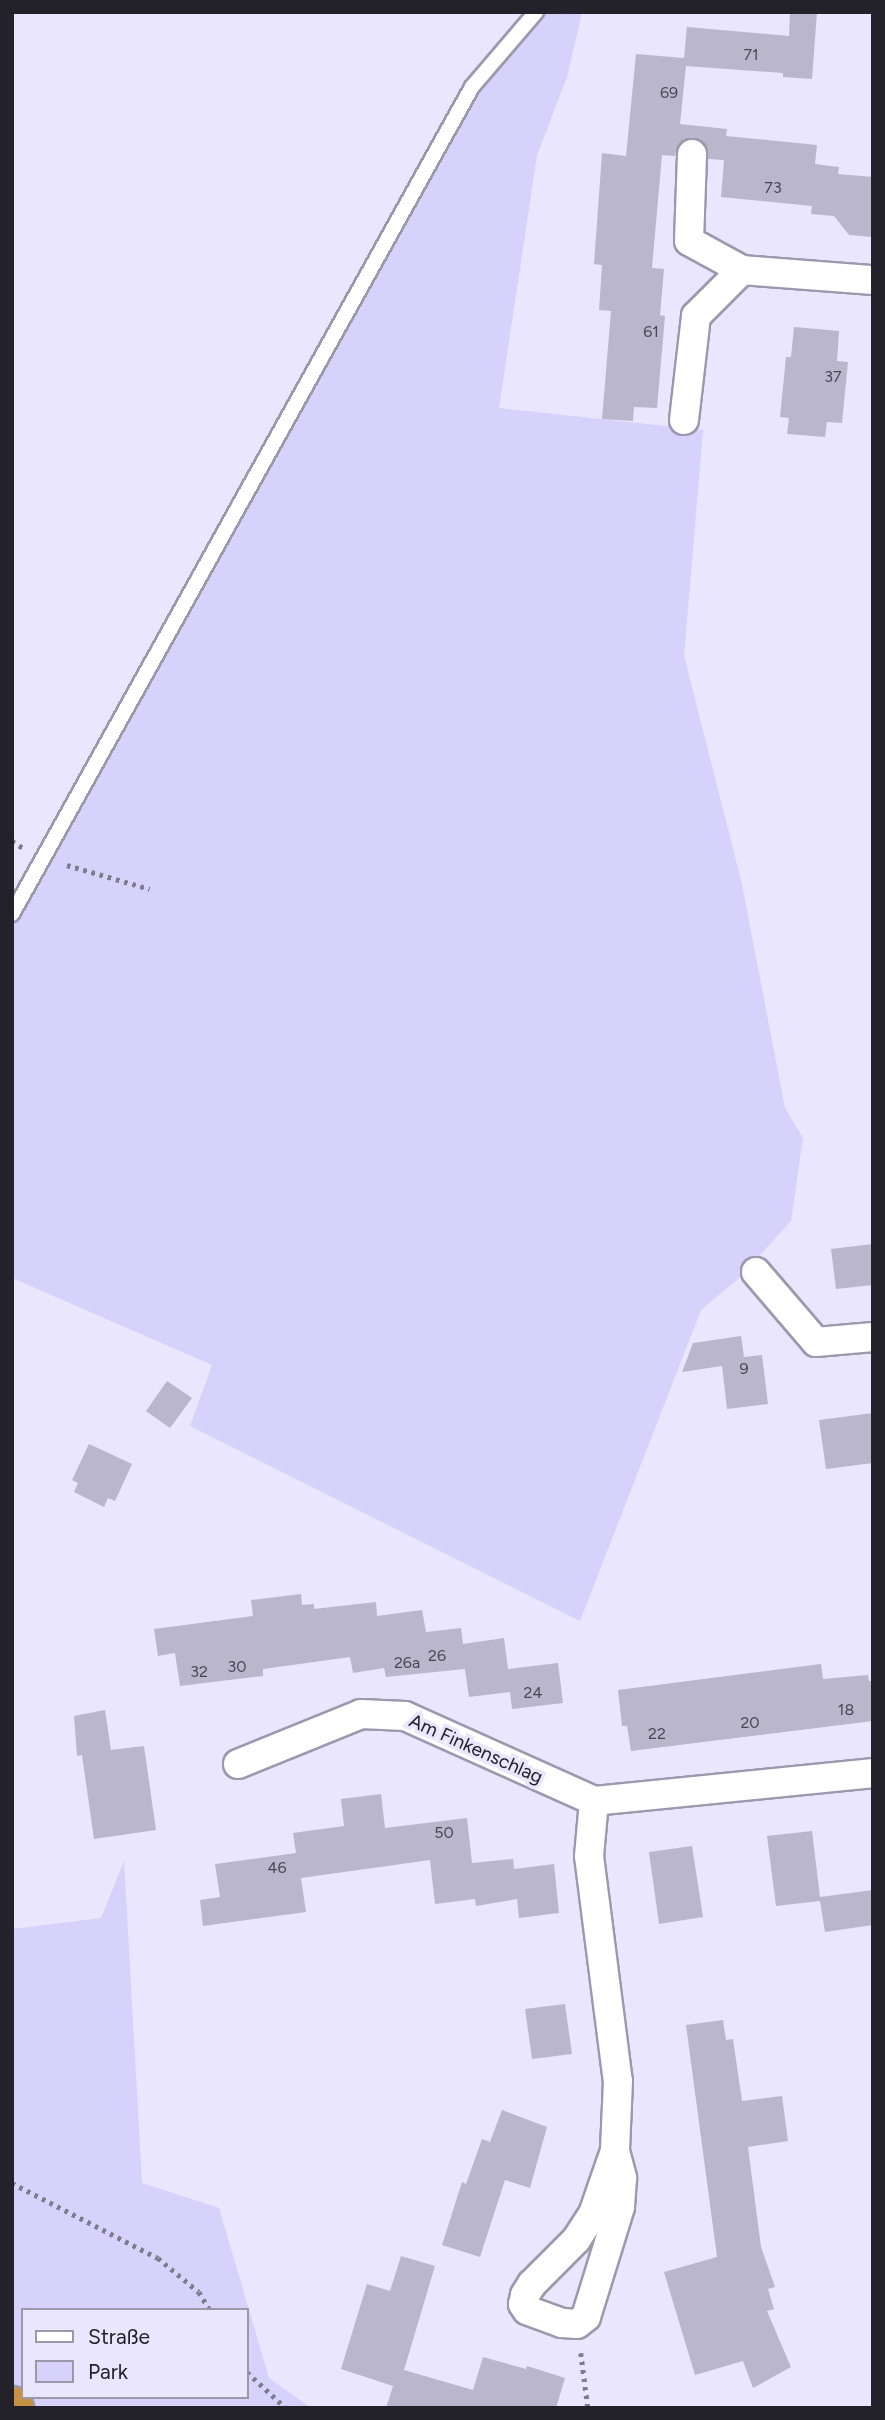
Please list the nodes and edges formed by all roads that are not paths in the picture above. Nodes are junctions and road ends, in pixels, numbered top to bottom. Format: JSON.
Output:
{"nodes":[{"id":1,"x":536,"y":12,"type":"edge"},
{"id":2,"x":692,"y":154,"type":"dead end"},
{"id":3,"x":742,"y":270,"type":"junction"},
{"id":4,"x":873,"y":280,"type":"edge"},
{"id":5,"x":684,"y":420,"type":"dead end"},
{"id":6,"x":12,"y":914,"type":"edge"},
{"id":7,"x":756,"y":1272,"type":"dead end"},
{"id":8,"x":873,"y":1338,"type":"edge"},
{"id":9,"x":238,"y":1764,"type":"dead end"},
{"id":10,"x":873,"y":1773,"type":"edge"},
{"id":11,"x":594,"y":1801,"type":"junction"},
{"id":12,"x":615,"y":2151,"type":"junction"}],
"edges":[{"from":1,"to":6,"type":"lane"},
{"from":2,"to":3,"type":"street"},
{"from":3,"to":4,"type":"street"},
{"from":3,"to":5,"type":"street"},
{"from":7,"to":8,"type":"street"},
{"from":9,"to":11,"type":"street","name":"Am Finkenschlag"},
{"from":10,"to":11,"type":"street","name":"Am Finkenschlag"},
{"from":11,"to":12,"type":"street"},
{"from":12,"to":12,"type":"street"}]}
